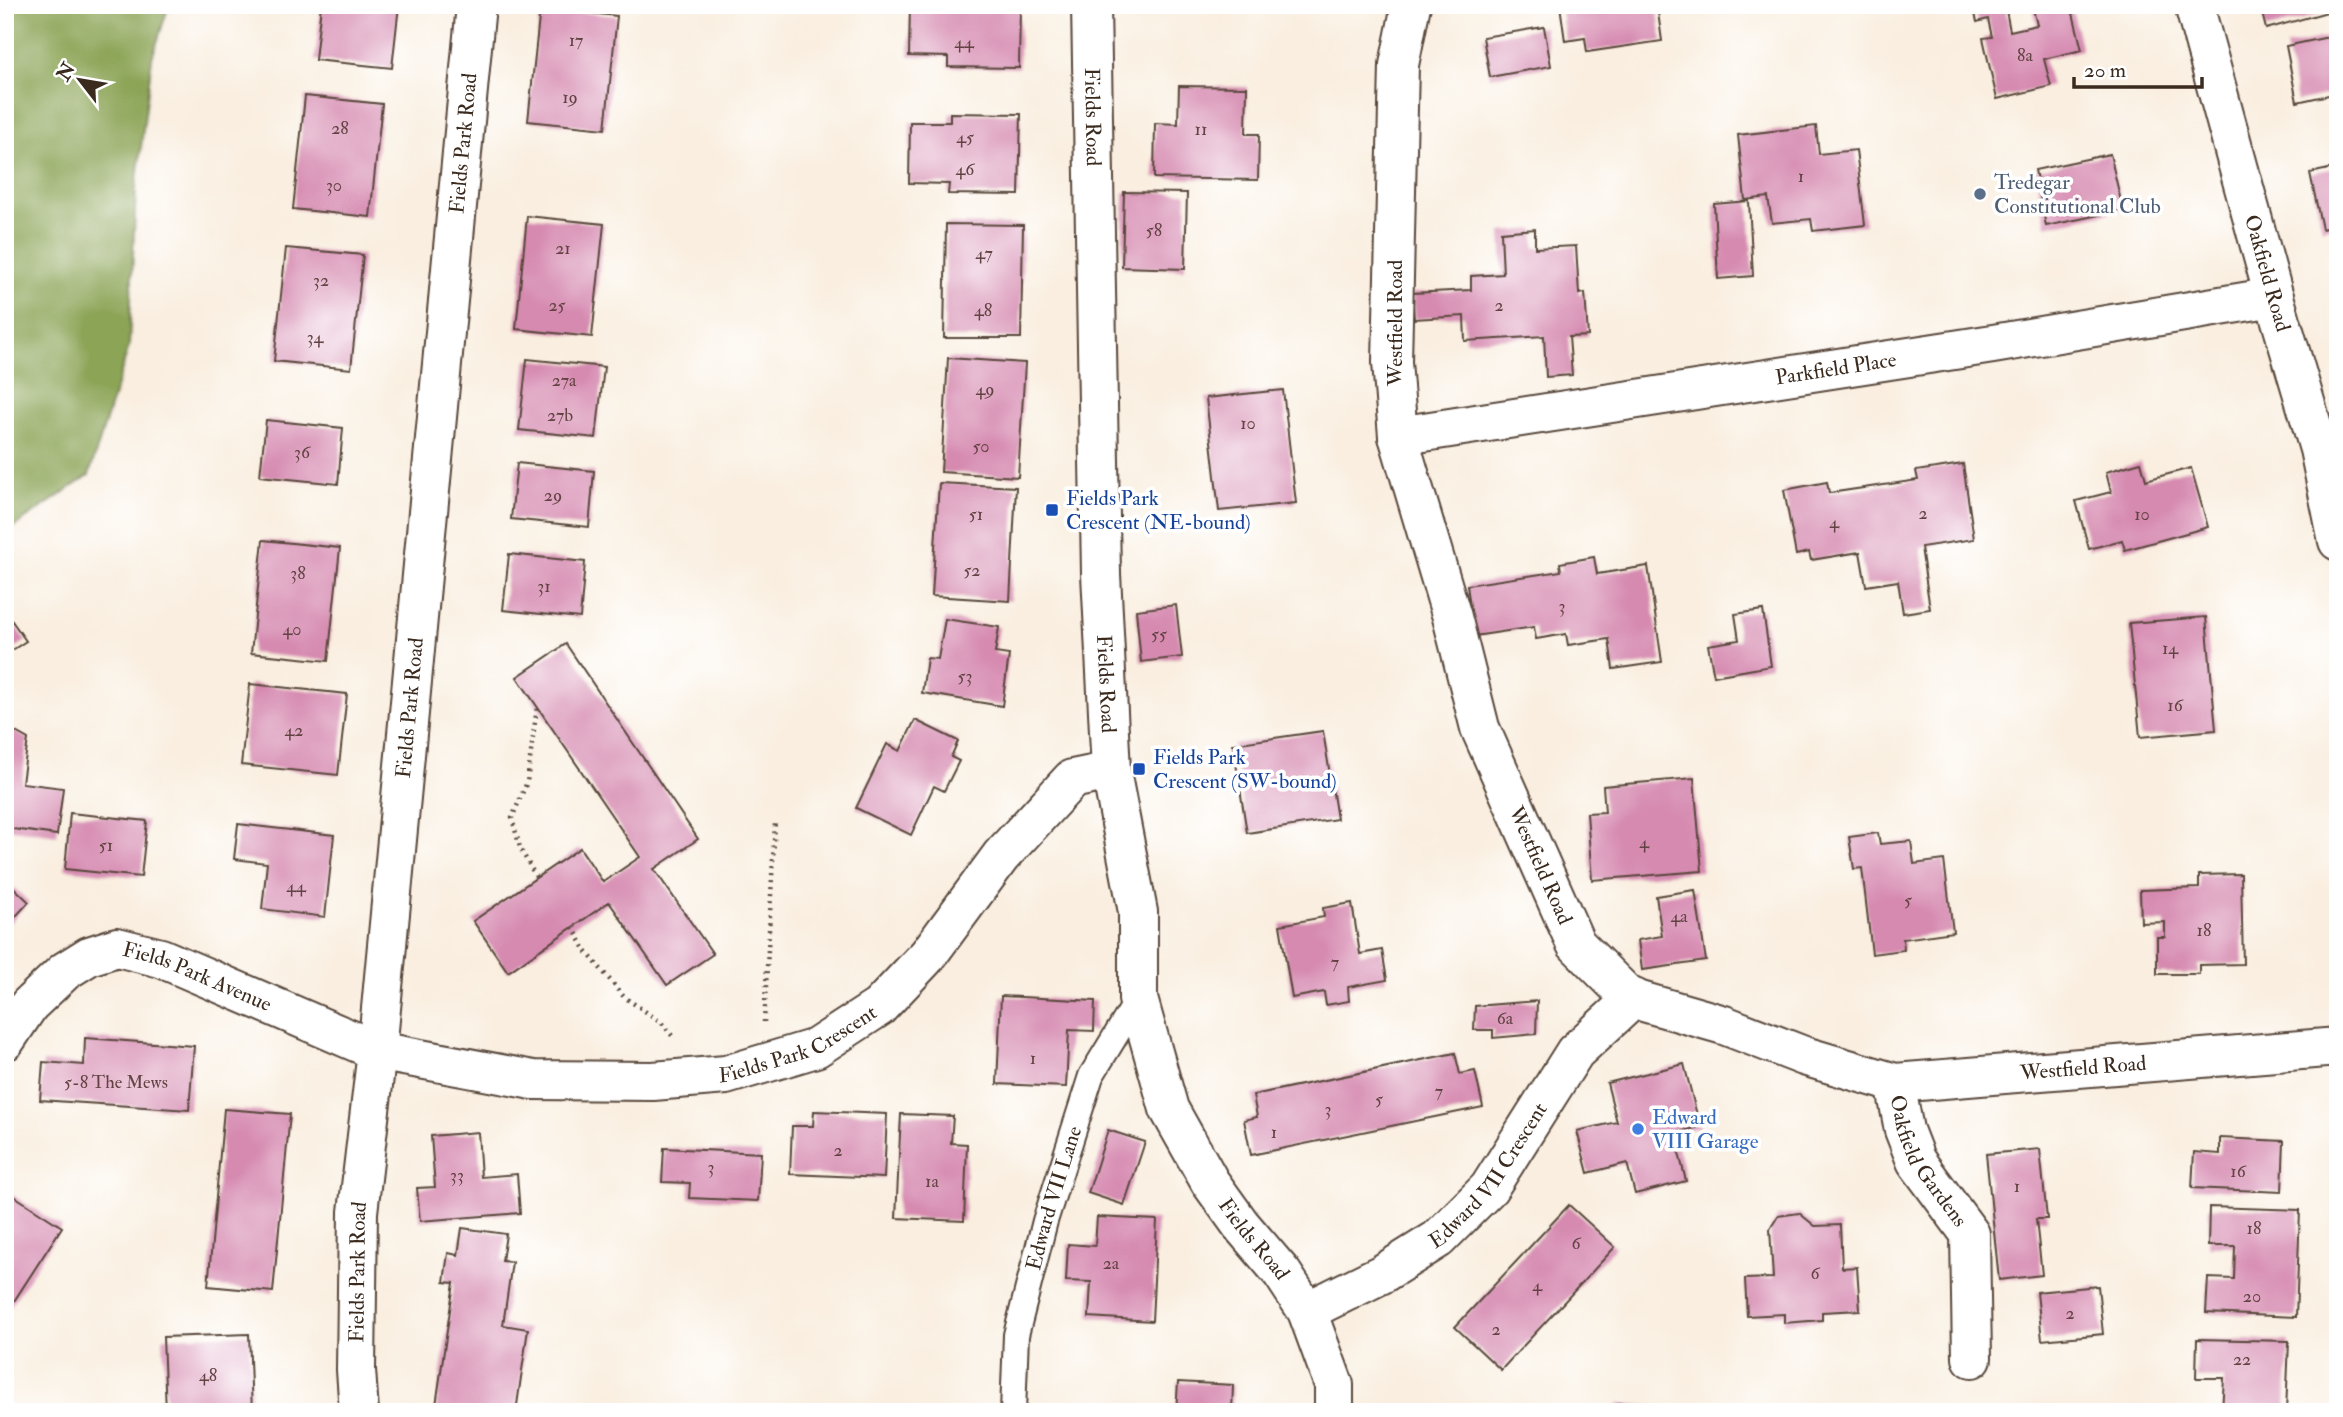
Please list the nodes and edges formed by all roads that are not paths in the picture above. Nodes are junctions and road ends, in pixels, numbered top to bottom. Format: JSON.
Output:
{"nodes":[{"id":1,"x":475,"y":5,"type":"edge"},
{"id":2,"x":1091,"y":5,"type":"edge"},
{"id":3,"x":1411,"y":5,"type":"edge"},
{"id":4,"x":2194,"y":5,"type":"edge"},
{"id":5,"x":2274,"y":297,"type":"junction"},
{"id":6,"x":1398,"y":436,"type":"junction"},
{"id":7,"x":2338,"y":541,"type":"edge"},
{"id":8,"x":1111,"y":771,"type":"junction"},
{"id":9,"x":1634,"y":998,"type":"junction"},
{"id":10,"x":1138,"y":999,"type":"junction"},
{"id":11,"x":5,"y":1041,"type":"edge"},
{"id":12,"x":2338,"y":1047,"type":"edge"},
{"id":13,"x":377,"y":1051,"type":"junction"},
{"id":14,"x":1895,"y":1083,"type":"junction"},
{"id":15,"x":1307,"y":1311,"type":"junction"},
{"id":16,"x":1972,"y":1358,"type":"dead end"},
{"id":17,"x":359,"y":1412,"type":"edge"},
{"id":18,"x":1013,"y":1412,"type":"edge"},
{"id":19,"x":1334,"y":1412,"type":"edge"}],
"edges":[{"from":1,"to":13,"type":"street","name":"Fields Park Road"},
{"from":2,"to":8,"type":"street","name":"Fields Road"},
{"from":3,"to":6,"type":"street","name":"Westfield Road"},
{"from":4,"to":5,"type":"street","name":"Oakfield Road"},
{"from":5,"to":6,"type":"street","name":"Parkfield Place"},
{"from":5,"to":7,"type":"street","name":"Oakfield Road"},
{"from":6,"to":9,"type":"street","name":"Westfield Road"},
{"from":8,"to":10,"type":"street","name":"Fields Road"},
{"from":8,"to":13,"type":"street","name":"Fields Park Crescent"},
{"from":9,"to":14,"type":"street","name":"Westfield Road"},
{"from":9,"to":15,"type":"street","name":"Edward VII Crescent"},
{"from":10,"to":15,"type":"street","name":"Fields Road"},
{"from":10,"to":18,"type":"lane","name":"Edward VII Lane"},
{"from":11,"to":13,"type":"street","name":"Fields Park Avenue"},
{"from":12,"to":14,"type":"street","name":"Westfield Road"},
{"from":13,"to":17,"type":"street","name":"Fields Park Road"},
{"from":14,"to":16,"type":"street","name":"Oakfield Gardens"},
{"from":15,"to":19,"type":"street","name":"Fields Road"}]}
